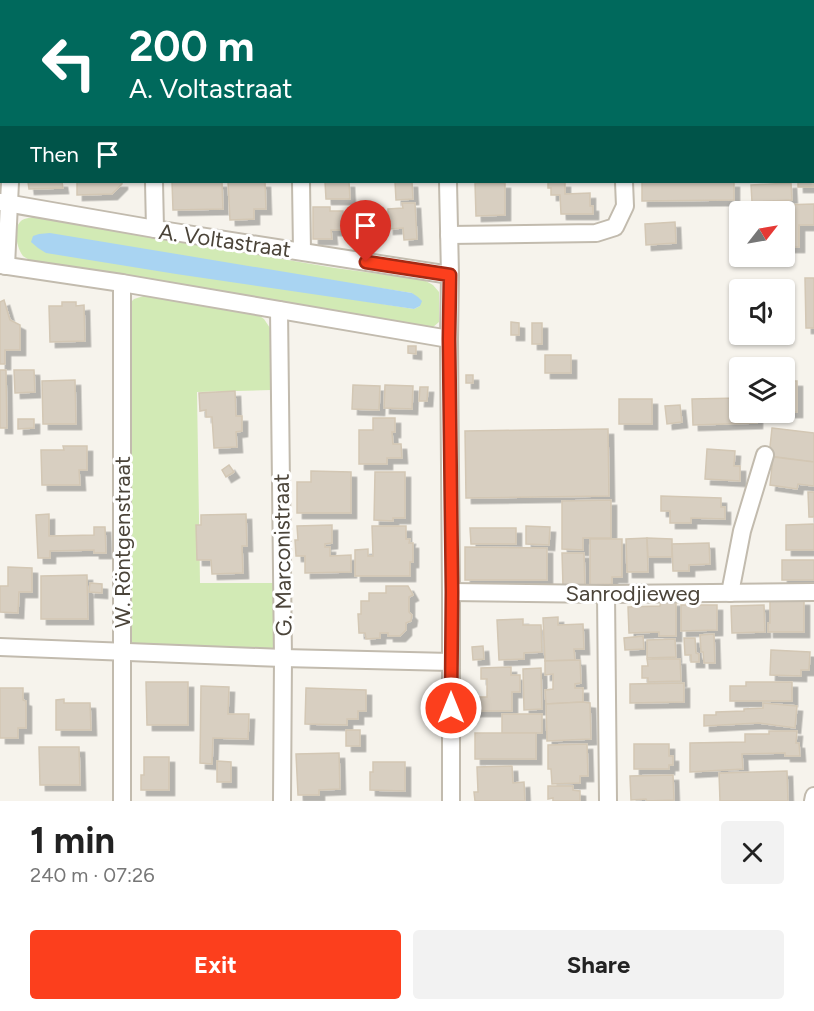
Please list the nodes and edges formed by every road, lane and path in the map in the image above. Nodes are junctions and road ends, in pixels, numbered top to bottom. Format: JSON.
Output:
{"nodes":[{"id":1,"x":10,"y":183,"type":"edge"},
{"id":2,"x":154,"y":183,"type":"edge"},
{"id":3,"x":301,"y":183,"type":"edge"},
{"id":4,"x":448,"y":183,"type":"edge"},
{"id":5,"x":624,"y":183,"type":"edge"},
{"id":6,"x":5,"y":203,"type":"edge"},
{"id":7,"x":154,"y":230,"type":"junction"},
{"id":8,"x":449,"y":234,"type":"junction"},
{"id":9,"x":302,"y":251,"type":"junction"},
{"id":10,"x":3,"y":265,"type":"edge"},
{"id":11,"x":450,"y":275,"type":"junction"},
{"id":12,"x":122,"y":283,"type":"junction"},
{"id":13,"x":279,"y":310,"type":"junction"},
{"id":14,"x":449,"y":339,"type":"junction"},
{"id":15,"x":765,"y":455,"type":"dead end"},
{"id":16,"x":452,"y":592,"type":"junction"},
{"id":17,"x":814,"y":592,"type":"edge"},
{"id":18,"x":730,"y":593,"type":"junction"},
{"id":19,"x":606,"y":594,"type":"junction"},
{"id":20,"x":0,"y":647,"type":"edge"},
{"id":21,"x":123,"y":652,"type":"junction"},
{"id":22,"x":283,"y":658,"type":"junction"},
{"id":23,"x":451,"y":662,"type":"junction"},
{"id":24,"x":814,"y":796,"type":"edge"},
{"id":25,"x":122,"y":801,"type":"edge"},
{"id":26,"x":282,"y":801,"type":"edge"},
{"id":27,"x":451,"y":801,"type":"edge"},
{"id":28,"x":608,"y":801,"type":"edge"},
{"id":29,"x":813,"y":801,"type":"edge"}],
"edges":[{"from":1,"to":6,"type":"street"},
{"from":2,"to":7,"type":"street"},
{"from":3,"to":9,"type":"street"},
{"from":4,"to":8,"type":"street"},
{"from":5,"to":8,"type":"street"},
{"from":6,"to":7,"type":"street","name":"A. Voltastraat"},
{"from":6,"to":10,"type":"street"},
{"from":7,"to":9,"type":"street","name":"A. Voltastraat"},
{"from":8,"to":11,"type":"street"},
{"from":9,"to":11,"type":"street","name":"A. Voltastraat"},
{"from":10,"to":12,"type":"street"},
{"from":11,"to":14,"type":"street"},
{"from":12,"to":13,"type":"street"},
{"from":12,"to":21,"type":"street","name":"W. Röntgenstraat"},
{"from":13,"to":14,"type":"street"},
{"from":13,"to":22,"type":"street","name":"G. Marconistraat"},
{"from":14,"to":16,"type":"street"},
{"from":15,"to":18,"type":"street"},
{"from":16,"to":19,"type":"street","name":"Sanrodjieweg"},
{"from":16,"to":23,"type":"street"},
{"from":17,"to":18,"type":"street","name":"Sanrodjieweg"},
{"from":18,"to":19,"type":"street","name":"Sanrodjieweg"},
{"from":19,"to":28,"type":"street"},
{"from":20,"to":21,"type":"street"},
{"from":21,"to":22,"type":"street"},
{"from":21,"to":25,"type":"street","name":"W. Röntgenstraat"},
{"from":22,"to":23,"type":"street"},
{"from":22,"to":26,"type":"street","name":"G. Marconistraat"},
{"from":23,"to":27,"type":"street"},
{"from":24,"to":29,"type":"street"}]}
